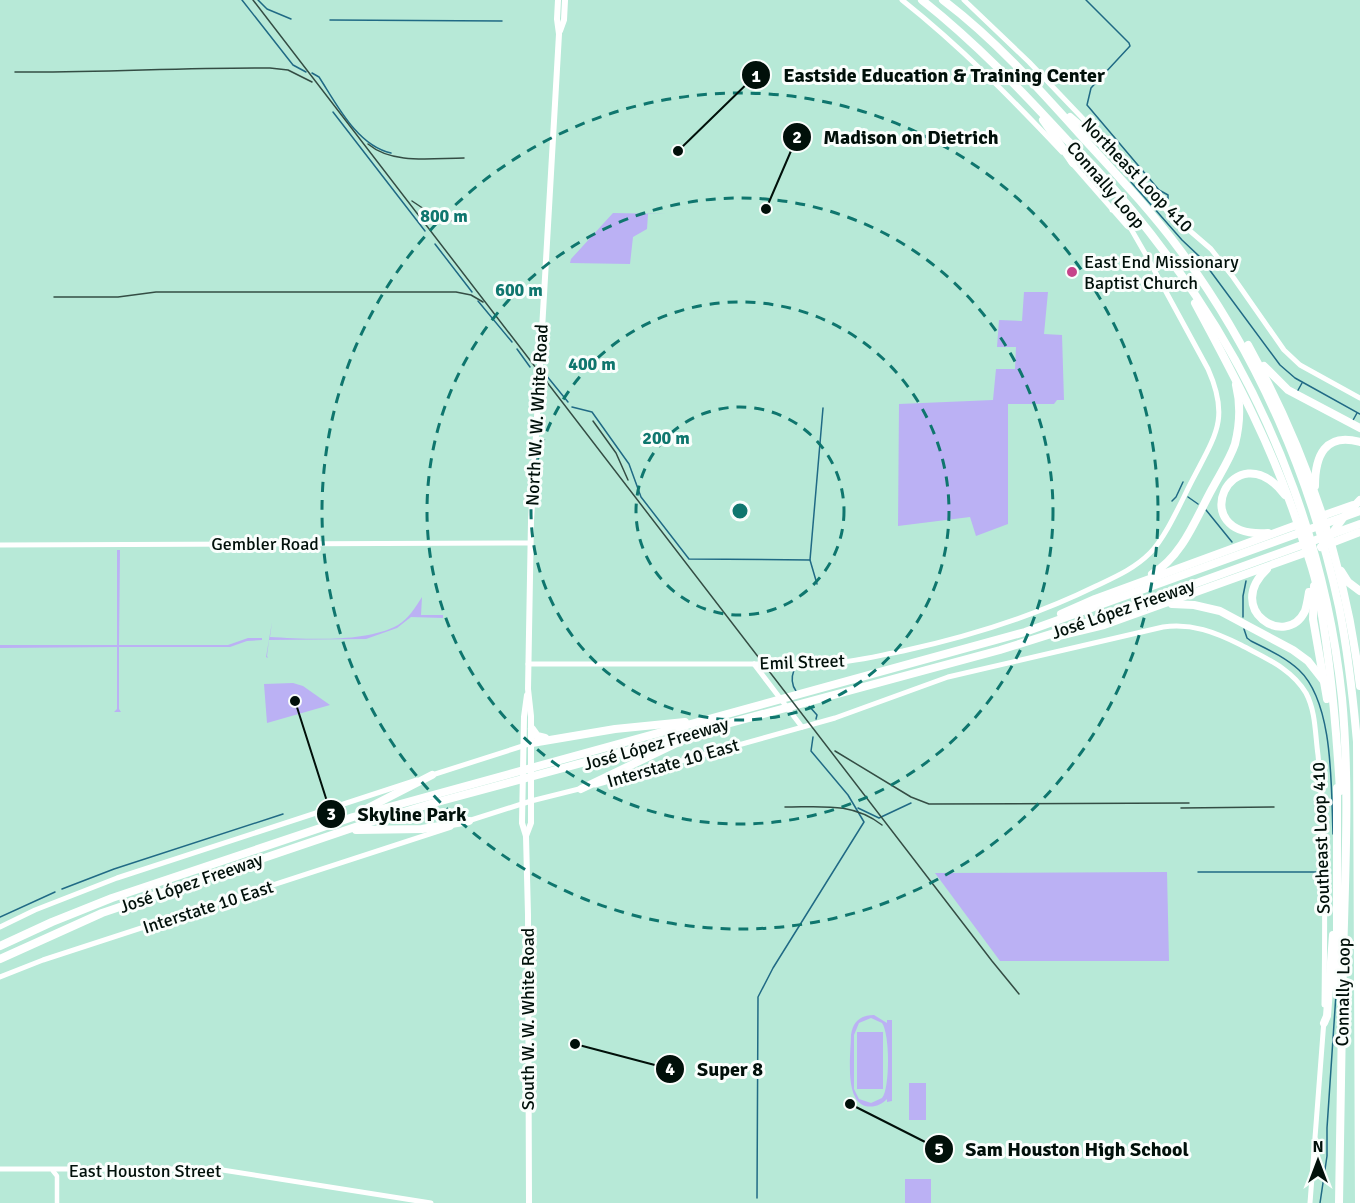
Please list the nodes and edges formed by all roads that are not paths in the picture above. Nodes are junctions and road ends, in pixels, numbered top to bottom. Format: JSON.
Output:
{"nodes":[{"id":1,"x":563,"y":0,"type":"edge"},
{"id":2,"x":902,"y":0,"type":"edge"},
{"id":3,"x":922,"y":0,"type":"edge"},
{"id":4,"x":943,"y":0,"type":"edge"},
{"id":5,"x":964,"y":0,"type":"edge"},
{"id":6,"x":1039,"y":90,"type":"junction"},
{"id":7,"x":1029,"y":99,"type":"junction"},
{"id":8,"x":1073,"y":163,"type":"junction"},
{"id":9,"x":1130,"y":169,"type":"junction"},
{"id":10,"x":1175,"y":268,"type":"junction"},
{"id":11,"x":1200,"y":278,"type":"junction"},
{"id":12,"x":1248,"y":345,"type":"junction"},
{"id":13,"x":1234,"y":374,"type":"junction"},
{"id":14,"x":1360,"y":398,"type":"edge"},
{"id":15,"x":1360,"y":428,"type":"edge"},
{"id":16,"x":1360,"y":442,"type":"edge"},
{"id":17,"x":1360,"y":494,"type":"edge"},
{"id":18,"x":1360,"y":501,"type":"edge"},
{"id":19,"x":1316,"y":503,"type":"junction"},
{"id":20,"x":1296,"y":511,"type":"junction"},
{"id":21,"x":1360,"y":511,"type":"edge"},
{"id":22,"x":1332,"y":512,"type":"junction"},
{"id":23,"x":1360,"y":524,"type":"edge"},
{"id":24,"x":1290,"y":528,"type":"junction"},
{"id":25,"x":1360,"y":534,"type":"edge"},
{"id":26,"x":530,"y":543,"type":"junction"},
{"id":27,"x":0,"y":545,"type":"edge"},
{"id":28,"x":1330,"y":554,"type":"junction"},
{"id":29,"x":1313,"y":560,"type":"junction"},
{"id":30,"x":1337,"y":562,"type":"junction"},
{"id":31,"x":1270,"y":565,"type":"junction"},
{"id":32,"x":1100,"y":584,"type":"joint"},
{"id":33,"x":1136,"y":584,"type":"junction"},
{"id":34,"x":1360,"y":591,"type":"edge"},
{"id":35,"x":1158,"y":606,"type":"junction"},
{"id":36,"x":1024,"y":632,"type":"junction"},
{"id":37,"x":1000,"y":650,"type":"junction"},
{"id":38,"x":528,"y":664,"type":"junction"},
{"id":39,"x":754,"y":664,"type":"junction"},
{"id":40,"x":769,"y":664,"type":"junction"},
{"id":41,"x":762,"y":675,"type":"junction"},
{"id":42,"x":1360,"y":686,"type":"edge"},
{"id":43,"x":528,"y":689,"type":"junction"},
{"id":44,"x":1332,"y":702,"type":"junction"},
{"id":45,"x":704,"y":720,"type":"junction"},
{"id":46,"x":1315,"y":724,"type":"joint"},
{"id":47,"x":802,"y":727,"type":"junction"},
{"id":48,"x":532,"y":729,"type":"junction"},
{"id":49,"x":705,"y":730,"type":"junction"},
{"id":50,"x":550,"y":739,"type":"junction"},
{"id":51,"x":528,"y":743,"type":"junction"},
{"id":52,"x":432,"y":775,"type":"junction"},
{"id":53,"x":581,"y":789,"type":"junction"},
{"id":54,"x":1360,"y":798,"type":"edge"},
{"id":55,"x":531,"y":801,"type":"junction"},
{"id":56,"x":523,"y":804,"type":"junction"},
{"id":57,"x":1358,"y":810,"type":"junction"},
{"id":58,"x":353,"y":817,"type":"junction"},
{"id":59,"x":469,"y":821,"type":"junction"},
{"id":60,"x":334,"y":834,"type":"junction"},
{"id":61,"x":526,"y":836,"type":"junction"},
{"id":62,"x":1337,"y":886,"type":"junction"},
{"id":63,"x":1345,"y":907,"type":"junction"},
{"id":64,"x":0,"y":927,"type":"edge"},
{"id":65,"x":0,"y":944,"type":"edge"},
{"id":66,"x":0,"y":959,"type":"edge"},
{"id":67,"x":0,"y":977,"type":"edge"},
{"id":68,"x":1324,"y":1023,"type":"junction"},
{"id":69,"x":1341,"y":1096,"type":"junction"},
{"id":70,"x":0,"y":1169,"type":"edge"},
{"id":71,"x":53,"y":1171,"type":"junction"},
{"id":72,"x":57,"y":1203,"type":"edge"},
{"id":73,"x":431,"y":1203,"type":"edge"},
{"id":74,"x":529,"y":1203,"type":"edge"},
{"id":75,"x":1310,"y":1203,"type":"edge"},
{"id":76,"x":1339,"y":1203,"type":"edge"},
{"id":77,"x":1359,"y":1203,"type":"edge"}],
"edges":[{"from":1,"to":26,"type":"main road","name":"North W. W. White Road"},
{"from":2,"to":8,"type":"main road","name":"Northeast Loop 410"},
{"from":3,"to":7,"type":"highway","name":"Connally Loop"},
{"from":4,"to":6,"type":"highway","name":"Connally Loop"},
{"from":5,"to":9,"type":"main road","name":"Northeast Loop 410"},
{"from":6,"to":9,"type":"highway"},
{"from":6,"to":11,"type":"highway","name":"Connally Loop"},
{"from":7,"to":8,"type":"highway"},
{"from":7,"to":10,"type":"highway","name":"Connally Loop"},
{"from":8,"to":32,"type":"main road","name":"Northeast Loop 410"},
{"from":9,"to":14,"type":"main road","name":"Northeast Loop 410"},
{"from":10,"to":13,"type":"highway"},
{"from":10,"to":20,"type":"highway","name":"Connally Loop"},
{"from":11,"to":12,"type":"highway"},
{"from":11,"to":19,"type":"highway","name":"Connally Loop"},
{"from":12,"to":15,"type":"highway"},
{"from":12,"to":19,"type":"highway"},
{"from":13,"to":20,"type":"highway"},
{"from":13,"to":33,"type":"highway"},
{"from":16,"to":19,"type":"highway"},
{"from":17,"to":22,"type":"highway"},
{"from":18,"to":22,"type":"highway"},
{"from":18,"to":62,"type":"highway"},
{"from":19,"to":28,"type":"highway","name":"Connally Loop"},
{"from":20,"to":24,"type":"highway"},
{"from":20,"to":29,"type":"highway"},
{"from":21,"to":36,"type":"highway","name":"José López Freeway"},
{"from":22,"to":24,"type":"highway"},
{"from":23,"to":37,"type":"highway","name":"José López Freeway"},
{"from":24,"to":33,"type":"highway"},
{"from":25,"to":31,"type":"highway"},
{"from":26,"to":27,"type":"main road","name":"Gembler Road"},
{"from":26,"to":38,"type":"main road","name":"North W. W. White Road"},
{"from":28,"to":30,"type":"highway"},
{"from":28,"to":57,"type":"highway","name":"Connally Loop"},
{"from":29,"to":31,"type":"highway"},
{"from":29,"to":44,"type":"highway"},
{"from":29,"to":63,"type":"highway","name":"Connally Loop"},
{"from":30,"to":34,"type":"highway"},
{"from":30,"to":42,"type":"highway"},
{"from":31,"to":35,"type":"highway"},
{"from":32,"to":40,"type":"main road","name":"Emil Street"},
{"from":33,"to":36,"type":"highway"},
{"from":35,"to":37,"type":"highway"},
{"from":35,"to":44,"type":"highway"},
{"from":36,"to":45,"type":"highway","name":"José López Freeway"},
{"from":37,"to":49,"type":"highway","name":"José López Freeway"},
{"from":38,"to":39,"type":"main road","name":"Emil Street"},
{"from":38,"to":43,"type":"main road","name":"North W. W. White Road"},
{"from":39,"to":40,"type":"main road","name":"Emil Street"},
{"from":39,"to":41,"type":"main road"},
{"from":40,"to":41,"type":"main road"},
{"from":41,"to":47,"type":"main road"},
{"from":43,"to":48,"type":"main road","name":"North W. W. White Road"},
{"from":43,"to":51,"type":"main road","name":"North W. W. White Road"},
{"from":44,"to":63,"type":"highway"},
{"from":45,"to":50,"type":"highway"},
{"from":45,"to":58,"type":"highway","name":"José López Freeway"},
{"from":46,"to":47,"type":"main road","name":"Interstate 10 East"},
{"from":46,"to":68,"type":"main road","name":"Southeast Loop 410"},
{"from":47,"to":53,"type":"main road","name":"Interstate 10 East"},
{"from":48,"to":50,"type":"highway"},
{"from":48,"to":51,"type":"main road","name":"North W. W. White Road"},
{"from":49,"to":53,"type":"highway"},
{"from":49,"to":60,"type":"highway","name":"José López Freeway"},
{"from":50,"to":51,"type":"highway"},
{"from":51,"to":52,"type":"main road"},
{"from":51,"to":55,"type":"main road","name":"North W. W. White Road"},
{"from":51,"to":56,"type":"main road","name":"South W. W. White Road"},
{"from":52,"to":58,"type":"highway"},
{"from":52,"to":64,"type":"main road"},
{"from":53,"to":55,"type":"main road","name":"Interstate 10 East"},
{"from":54,"to":57,"type":"highway"},
{"from":55,"to":56,"type":"main road","name":"Interstate 10 East"},
{"from":55,"to":61,"type":"main road","name":"South W. W. White Road"},
{"from":56,"to":59,"type":"main road","name":"Interstate 10 East"},
{"from":56,"to":61,"type":"main road","name":"South W. W. White Road"},
{"from":57,"to":77,"type":"highway","name":"Connally Loop"},
{"from":58,"to":65,"type":"highway","name":"José López Freeway"},
{"from":59,"to":60,"type":"highway"},
{"from":59,"to":67,"type":"main road","name":"Interstate 10 East"},
{"from":60,"to":66,"type":"highway","name":"José López Freeway"},
{"from":61,"to":74,"type":"main road","name":"South W. W. White Road"},
{"from":62,"to":68,"type":"highway"},
{"from":62,"to":69,"type":"highway"},
{"from":63,"to":69,"type":"highway","name":"Connally Loop"},
{"from":68,"to":75,"type":"main road","name":"Southeast Loop 410"},
{"from":69,"to":76,"type":"highway","name":"Connally Loop"},
{"from":70,"to":71,"type":"main road","name":"East Houston Street"},
{"from":71,"to":72,"type":"street"},
{"from":71,"to":73,"type":"main road","name":"East Houston Street"}]}
